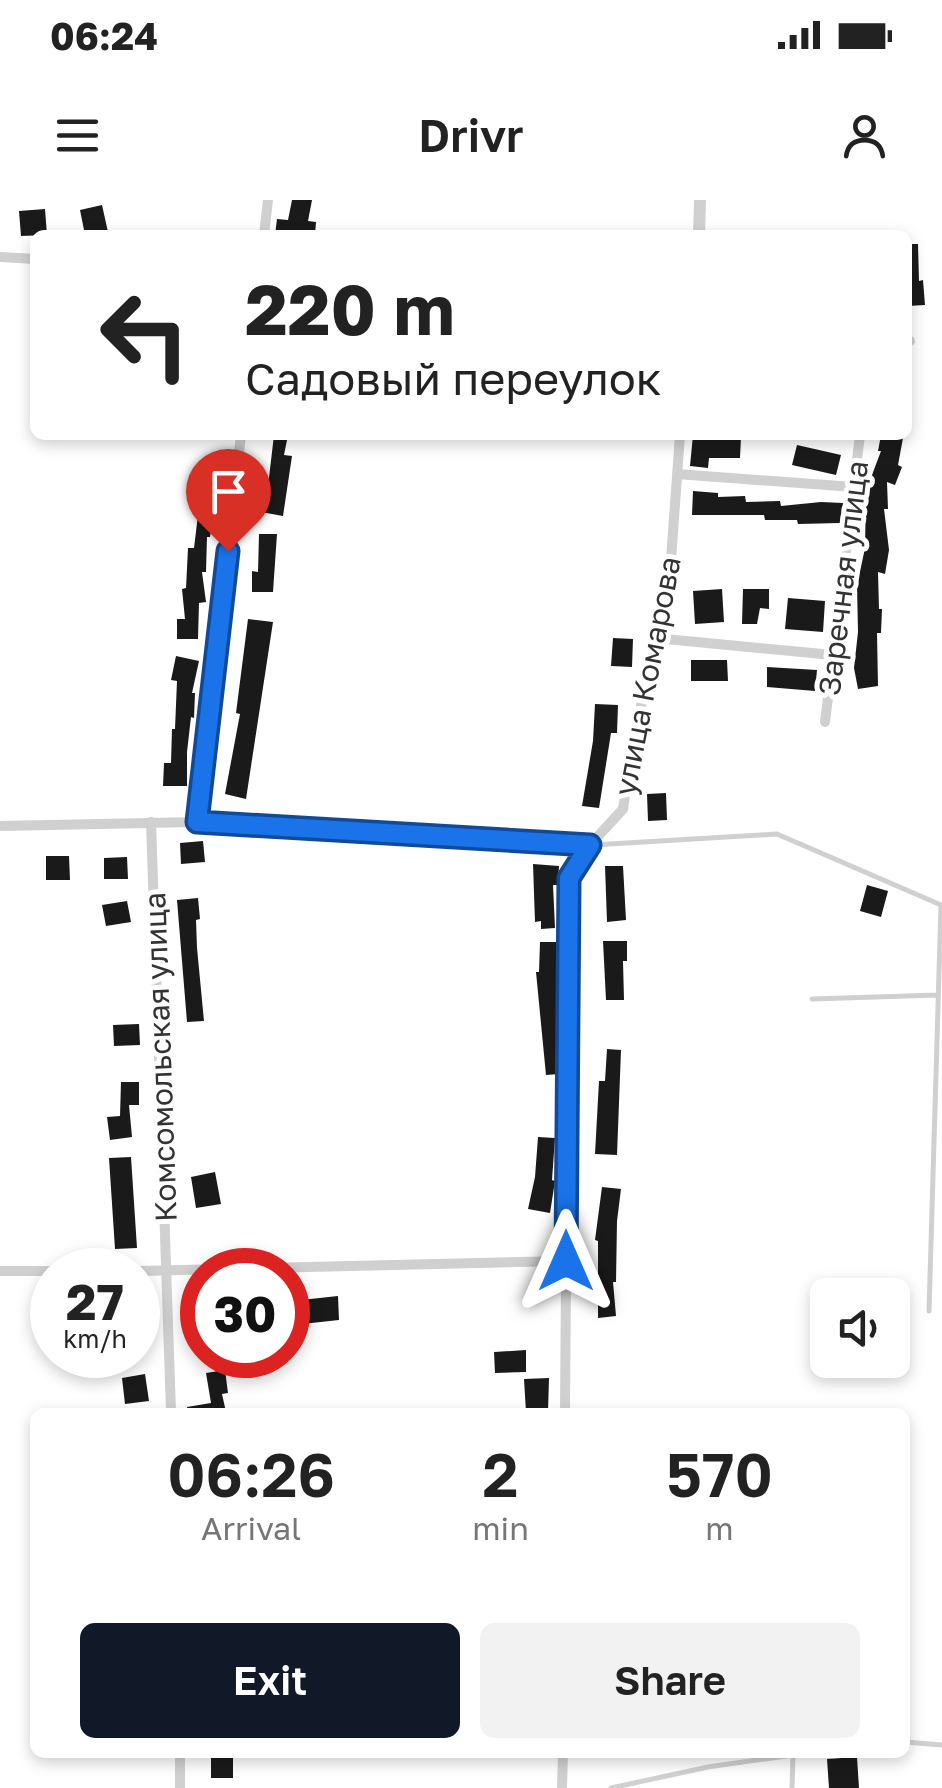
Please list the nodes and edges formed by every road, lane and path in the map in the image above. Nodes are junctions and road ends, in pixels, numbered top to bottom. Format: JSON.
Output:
{"nodes":[{"id":1,"x":268,"y":200,"type":"edge"},
{"id":2,"x":700,"y":200,"type":"edge"},
{"id":3,"x":265,"y":230,"type":"edge"},
{"id":4,"x":698,"y":230,"type":"edge"},
{"id":5,"x":0,"y":257,"type":"edge"},
{"id":6,"x":30,"y":259,"type":"edge"},
{"id":7,"x":241,"y":440,"type":"edge"},
{"id":8,"x":680,"y":440,"type":"edge"},
{"id":9,"x":859,"y":440,"type":"edge"},
{"id":10,"x":677,"y":474,"type":"junction"},
{"id":11,"x":854,"y":487,"type":"junction"},
{"id":12,"x":656,"y":638,"type":"junction"},
{"id":13,"x":833,"y":655,"type":"junction"},
{"id":14,"x":825,"y":722,"type":"dead end"},
{"id":15,"x":151,"y":822,"type":"junction"},
{"id":16,"x":197,"y":822,"type":"junction"},
{"id":17,"x":0,"y":826,"type":"edge"},
{"id":18,"x":590,"y":845,"type":"junction"},
{"id":19,"x":938,"y":995,"type":"junction"},
{"id":20,"x":812,"y":999,"type":"dead end"},
{"id":21,"x":566,"y":1261,"type":"junction"},
{"id":22,"x":0,"y":1270,"type":"edge"},
{"id":23,"x":30,"y":1271,"type":"edge"},
{"id":24,"x":160,"y":1271,"type":"edge"},
{"id":25,"x":168,"y":1271,"type":"junction"},
{"id":26,"x":929,"y":1311,"type":"dead end"},
{"id":27,"x":171,"y":1408,"type":"edge"},
{"id":28,"x":565,"y":1408,"type":"edge"},
{"id":29,"x":910,"y":1742,"type":"edge"},
{"id":30,"x":942,"y":1745,"type":"edge"},
{"id":31,"x":180,"y":1758,"type":"edge"},
{"id":32,"x":563,"y":1758,"type":"edge"},
{"id":33,"x":773,"y":1758,"type":"edge"},
{"id":34,"x":793,"y":1758,"type":"edge"},
{"id":35,"x":180,"y":1788,"type":"edge"},
{"id":36,"x":562,"y":1788,"type":"edge"},
{"id":37,"x":611,"y":1788,"type":"edge"},
{"id":38,"x":792,"y":1788,"type":"edge"}],
"edges":[{"from":1,"to":3,"type":"street"},
{"from":2,"to":4,"type":"street"},
{"from":5,"to":6,"type":"street"},
{"from":7,"to":16,"type":"street"},
{"from":8,"to":10,"type":"street","name":"улица Комарова"},
{"from":9,"to":11,"type":"street","name":"Заречная улица"},
{"from":10,"to":11,"type":"street"},
{"from":10,"to":12,"type":"street","name":"улица Комарова"},
{"from":11,"to":13,"type":"street","name":"Заречная улица"},
{"from":12,"to":13,"type":"street"},
{"from":12,"to":18,"type":"street","name":"улица Комарова"},
{"from":13,"to":14,"type":"street","name":"Заречная улица"},
{"from":15,"to":16,"type":"street"},
{"from":15,"to":17,"type":"street"},
{"from":15,"to":25,"type":"street","name":"Комсомольская улица"},
{"from":16,"to":18,"type":"street"},
{"from":18,"to":19,"type":"lane"},
{"from":18,"to":21,"type":"street","name":"улица Комарова"},
{"from":19,"to":20,"type":"lane"},
{"from":19,"to":26,"type":"lane"},
{"from":21,"to":25,"type":"street"},
{"from":21,"to":28,"type":"street","name":"улица Комарова"},
{"from":22,"to":23,"type":"street"},
{"from":24,"to":25,"type":"street"},
{"from":25,"to":27,"type":"street","name":"Комсомольская улица"},
{"from":29,"to":30,"type":"lane"},
{"from":31,"to":35,"type":"street"},
{"from":32,"to":36,"type":"street"},
{"from":33,"to":37,"type":"lane"},
{"from":34,"to":38,"type":"lane"}]}
